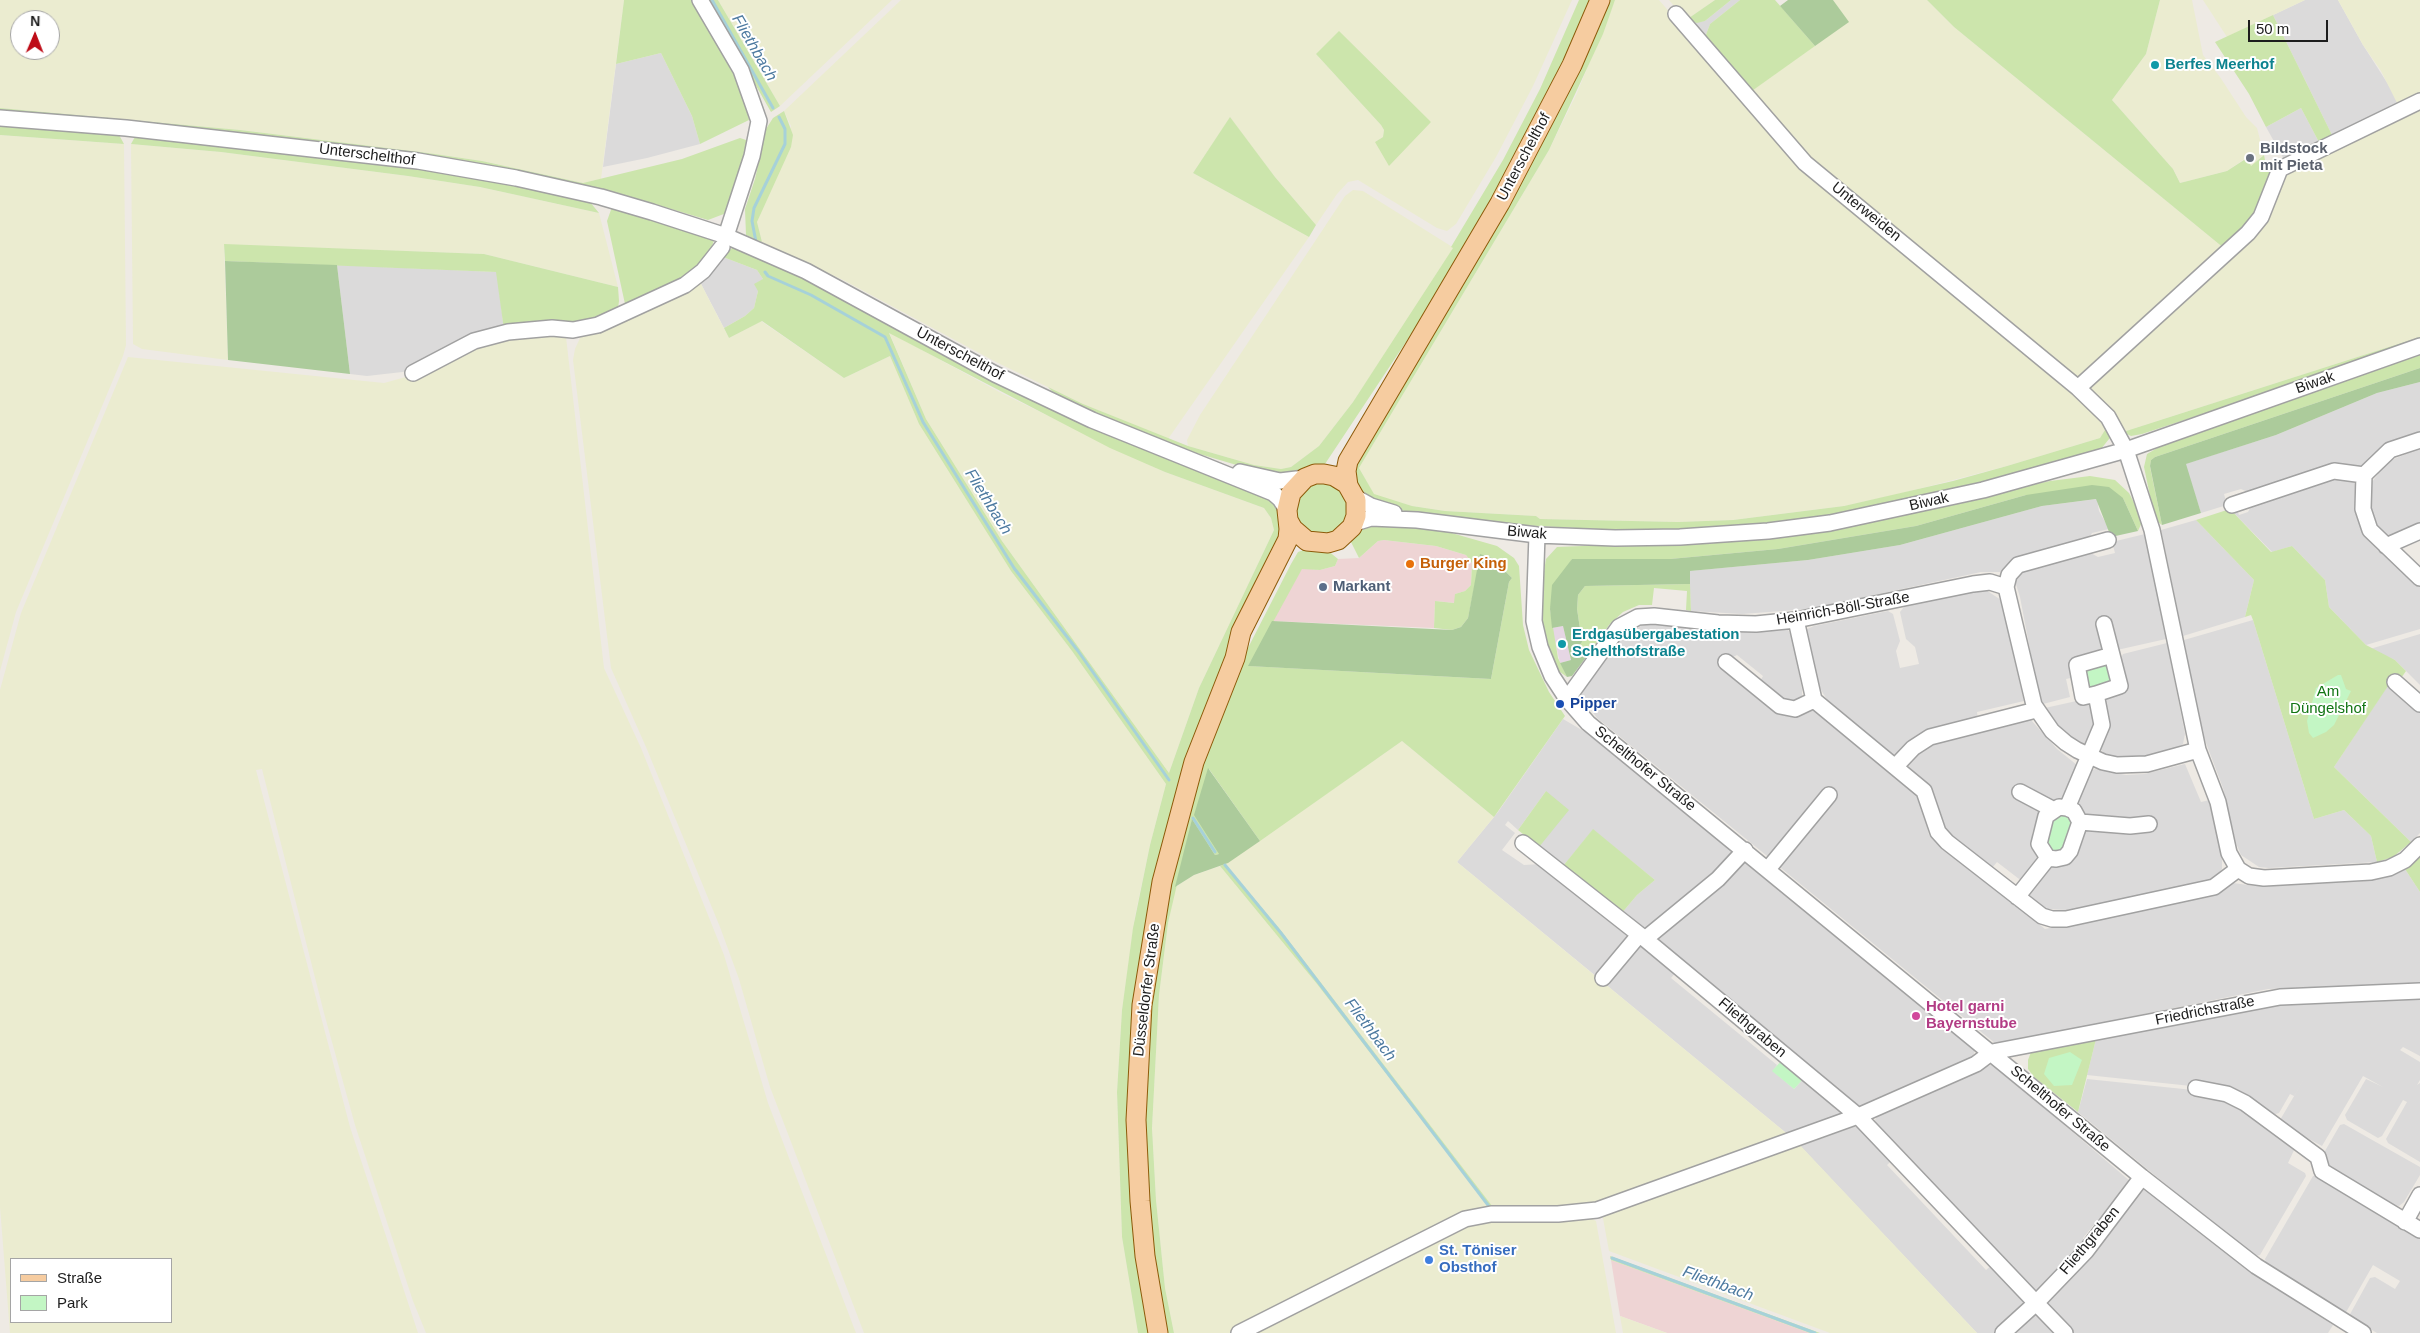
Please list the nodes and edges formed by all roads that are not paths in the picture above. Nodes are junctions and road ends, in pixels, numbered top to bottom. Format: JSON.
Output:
{"nodes":[{"id":1,"x":700,"y":0,"type":"edge"},
{"id":2,"x":1600,"y":0,"type":"edge"},
{"id":3,"x":1676,"y":14,"type":"dead end"},
{"id":4,"x":2420,"y":101,"type":"edge"},
{"id":5,"x":0,"y":118,"type":"edge"},
{"id":6,"x":724,"y":242,"type":"junction"},
{"id":7,"x":1437,"y":308,"type":"junction"},
{"id":8,"x":2420,"y":346,"type":"edge"},
{"id":9,"x":414,"y":372,"type":"dead end"},
{"id":10,"x":2078,"y":388,"type":"junction"},
{"id":11,"x":2420,"y":440,"type":"edge"},
{"id":12,"x":2126,"y":450,"type":"junction"},
{"id":13,"x":1197,"y":463,"type":"junction"},
{"id":14,"x":2364,"y":475,"type":"junction"},
{"id":15,"x":1310,"y":476,"type":"junction"},
{"id":16,"x":1352,"y":491,"type":"junction"},
{"id":17,"x":2232,"y":505,"type":"dead end"},
{"id":18,"x":1288,"y":515,"type":"junction"},
{"id":19,"x":1417,"y":520,"type":"junction"},
{"id":20,"x":1355,"y":523,"type":"junction"},
{"id":21,"x":2420,"y":532,"type":"edge"},
{"id":22,"x":1537,"y":534,"type":"junction"},
{"id":23,"x":2108,"y":540,"type":"dead end"},
{"id":24,"x":1307,"y":541,"type":"junction"},
{"id":25,"x":2386,"y":546,"type":"junction"},
{"id":26,"x":2420,"y":578,"type":"edge"},
{"id":27,"x":2006,"y":587,"type":"junction"},
{"id":28,"x":1796,"y":620,"type":"junction"},
{"id":29,"x":2104,"y":624,"type":"dead end"},
{"id":30,"x":2112,"y":655,"type":"junction"},
{"id":31,"x":1235,"y":658,"type":"junction"},
{"id":32,"x":1726,"y":662,"type":"dead end"},
{"id":33,"x":2395,"y":682,"type":"dead end"},
{"id":34,"x":2096,"y":694,"type":"junction"},
{"id":35,"x":1568,"y":699,"type":"junction"},
{"id":36,"x":1814,"y":700,"type":"junction"},
{"id":37,"x":2420,"y":704,"type":"edge"},
{"id":38,"x":2036,"y":710,"type":"junction"},
{"id":39,"x":2198,"y":750,"type":"junction"},
{"id":40,"x":2090,"y":757,"type":"junction"},
{"id":41,"x":1895,"y":767,"type":"junction"},
{"id":42,"x":2020,"y":792,"type":"dead end"},
{"id":43,"x":1828,"y":795,"type":"dead end"},
{"id":44,"x":2060,"y":809,"type":"junction"},
{"id":45,"x":2080,"y":822,"type":"junction"},
{"id":46,"x":2149,"y":824,"type":"dead end"},
{"id":47,"x":1523,"y":843,"type":"dead end"},
{"id":48,"x":2420,"y":845,"type":"edge"},
{"id":49,"x":1745,"y":850,"type":"junction"},
{"id":50,"x":2048,"y":858,"type":"junction"},
{"id":51,"x":1768,"y":869,"type":"junction"},
{"id":52,"x":2238,"y":869,"type":"junction"},
{"id":53,"x":2017,"y":897,"type":"junction"},
{"id":54,"x":1642,"y":937,"type":"junction"},
{"id":55,"x":1603,"y":978,"type":"dead end"},
{"id":56,"x":2420,"y":991,"type":"edge"},
{"id":57,"x":1992,"y":1052,"type":"junction"},
{"id":58,"x":2196,"y":1088,"type":"dead end"},
{"id":59,"x":1858,"y":1116,"type":"junction"},
{"id":60,"x":2142,"y":1177,"type":"junction"},
{"id":61,"x":2420,"y":1195,"type":"edge"},
{"id":62,"x":2405,"y":1222,"type":"junction"},
{"id":63,"x":2420,"y":1230,"type":"edge"},
{"id":64,"x":2036,"y":1303,"type":"junction"},
{"id":65,"x":1158,"y":1333,"type":"edge"},
{"id":66,"x":1239,"y":1333,"type":"edge"},
{"id":67,"x":2003,"y":1333,"type":"edge"},
{"id":68,"x":2065,"y":1333,"type":"edge"},
{"id":69,"x":2363,"y":1333,"type":"edge"}],
"edges":[{"from":1,"to":6,"type":"street"},
{"from":2,"to":7,"type":"main road","name":"Unterschelthof"},
{"from":3,"to":10,"type":"street","name":"Unterweiden"},
{"from":4,"to":10,"type":"street"},
{"from":5,"to":6,"type":"street","name":"Unterschelthof"},
{"from":6,"to":9,"type":"street"},
{"from":6,"to":13,"type":"street","name":"Unterschelthof"},
{"from":7,"to":15,"type":"main road","name":"Unterschelthof"},
{"from":7,"to":16,"type":"main road","name":"Unterschelthof"},
{"from":8,"to":12,"type":"street","name":"Biwak"},
{"from":10,"to":12,"type":"street","name":"Unterweiden"},
{"from":11,"to":14,"type":"street"},
{"from":12,"to":22,"type":"street","name":"Biwak"},
{"from":12,"to":39,"type":"street"},
{"from":13,"to":15,"type":"street","name":"Unterschelthof"},
{"from":13,"to":18,"type":"street","name":"Unterschelthof"},
{"from":14,"to":17,"type":"street"},
{"from":14,"to":25,"type":"street"},
{"from":15,"to":16,"type":"main road"},
{"from":15,"to":18,"type":"main road"},
{"from":16,"to":19,"type":"street","name":"Biwak"},
{"from":16,"to":20,"type":"main road"},
{"from":18,"to":24,"type":"main road"},
{"from":18,"to":31,"type":"main road"},
{"from":19,"to":20,"type":"street","name":"Biwak"},
{"from":19,"to":22,"type":"street","name":"Biwak"},
{"from":20,"to":24,"type":"main road"},
{"from":21,"to":25,"type":"street"},
{"from":22,"to":35,"type":"street","name":"Schelthofer Straße"},
{"from":23,"to":27,"type":"street"},
{"from":24,"to":31,"type":"main road"},
{"from":25,"to":26,"type":"street"},
{"from":27,"to":28,"type":"street","name":"Heinrich-Böll-Straße"},
{"from":27,"to":38,"type":"street"},
{"from":28,"to":35,"type":"street","name":"Heinrich-Böll-Straße"},
{"from":28,"to":36,"type":"street"},
{"from":29,"to":30,"type":"street"},
{"from":30,"to":34,"type":"street"},
{"from":30,"to":34,"type":"street"},
{"from":31,"to":65,"type":"main road","name":"Düsseldorfer Straße"},
{"from":32,"to":36,"type":"street"},
{"from":33,"to":37,"type":"street"},
{"from":34,"to":40,"type":"street"},
{"from":35,"to":49,"type":"street","name":"Schelthofer Straße"},
{"from":36,"to":41,"type":"street"},
{"from":38,"to":40,"type":"street"},
{"from":38,"to":41,"type":"street"},
{"from":39,"to":40,"type":"street"},
{"from":39,"to":52,"type":"street"},
{"from":40,"to":44,"type":"street"},
{"from":41,"to":53,"type":"street"},
{"from":42,"to":44,"type":"street"},
{"from":43,"to":51,"type":"street"},
{"from":44,"to":45,"type":"street"},
{"from":44,"to":50,"type":"street"},
{"from":45,"to":46,"type":"street"},
{"from":45,"to":50,"type":"street"},
{"from":47,"to":54,"type":"street","name":"Fliethgraben"},
{"from":48,"to":52,"type":"street"},
{"from":49,"to":51,"type":"street","name":"Schelthofer Straße"},
{"from":49,"to":54,"type":"street"},
{"from":50,"to":53,"type":"street"},
{"from":51,"to":57,"type":"street","name":"Schelthofer Straße"},
{"from":52,"to":53,"type":"street"},
{"from":54,"to":55,"type":"street"},
{"from":54,"to":59,"type":"street","name":"Fliethgraben"},
{"from":56,"to":57,"type":"street","name":"Friedrichstraße"},
{"from":57,"to":59,"type":"street"},
{"from":57,"to":60,"type":"street","name":"Schelthofer Straße"},
{"from":58,"to":62,"type":"street"},
{"from":59,"to":64,"type":"street","name":"Fliethgraben"},
{"from":59,"to":66,"type":"street"},
{"from":60,"to":64,"type":"street","name":"Fliethgraben"},
{"from":60,"to":69,"type":"street","name":"Schelthofer Straße"},
{"from":61,"to":62,"type":"street"},
{"from":62,"to":63,"type":"street"},
{"from":64,"to":67,"type":"street","name":"Fliethgraben"},
{"from":64,"to":68,"type":"street","name":"Fliethgraben"}]}
